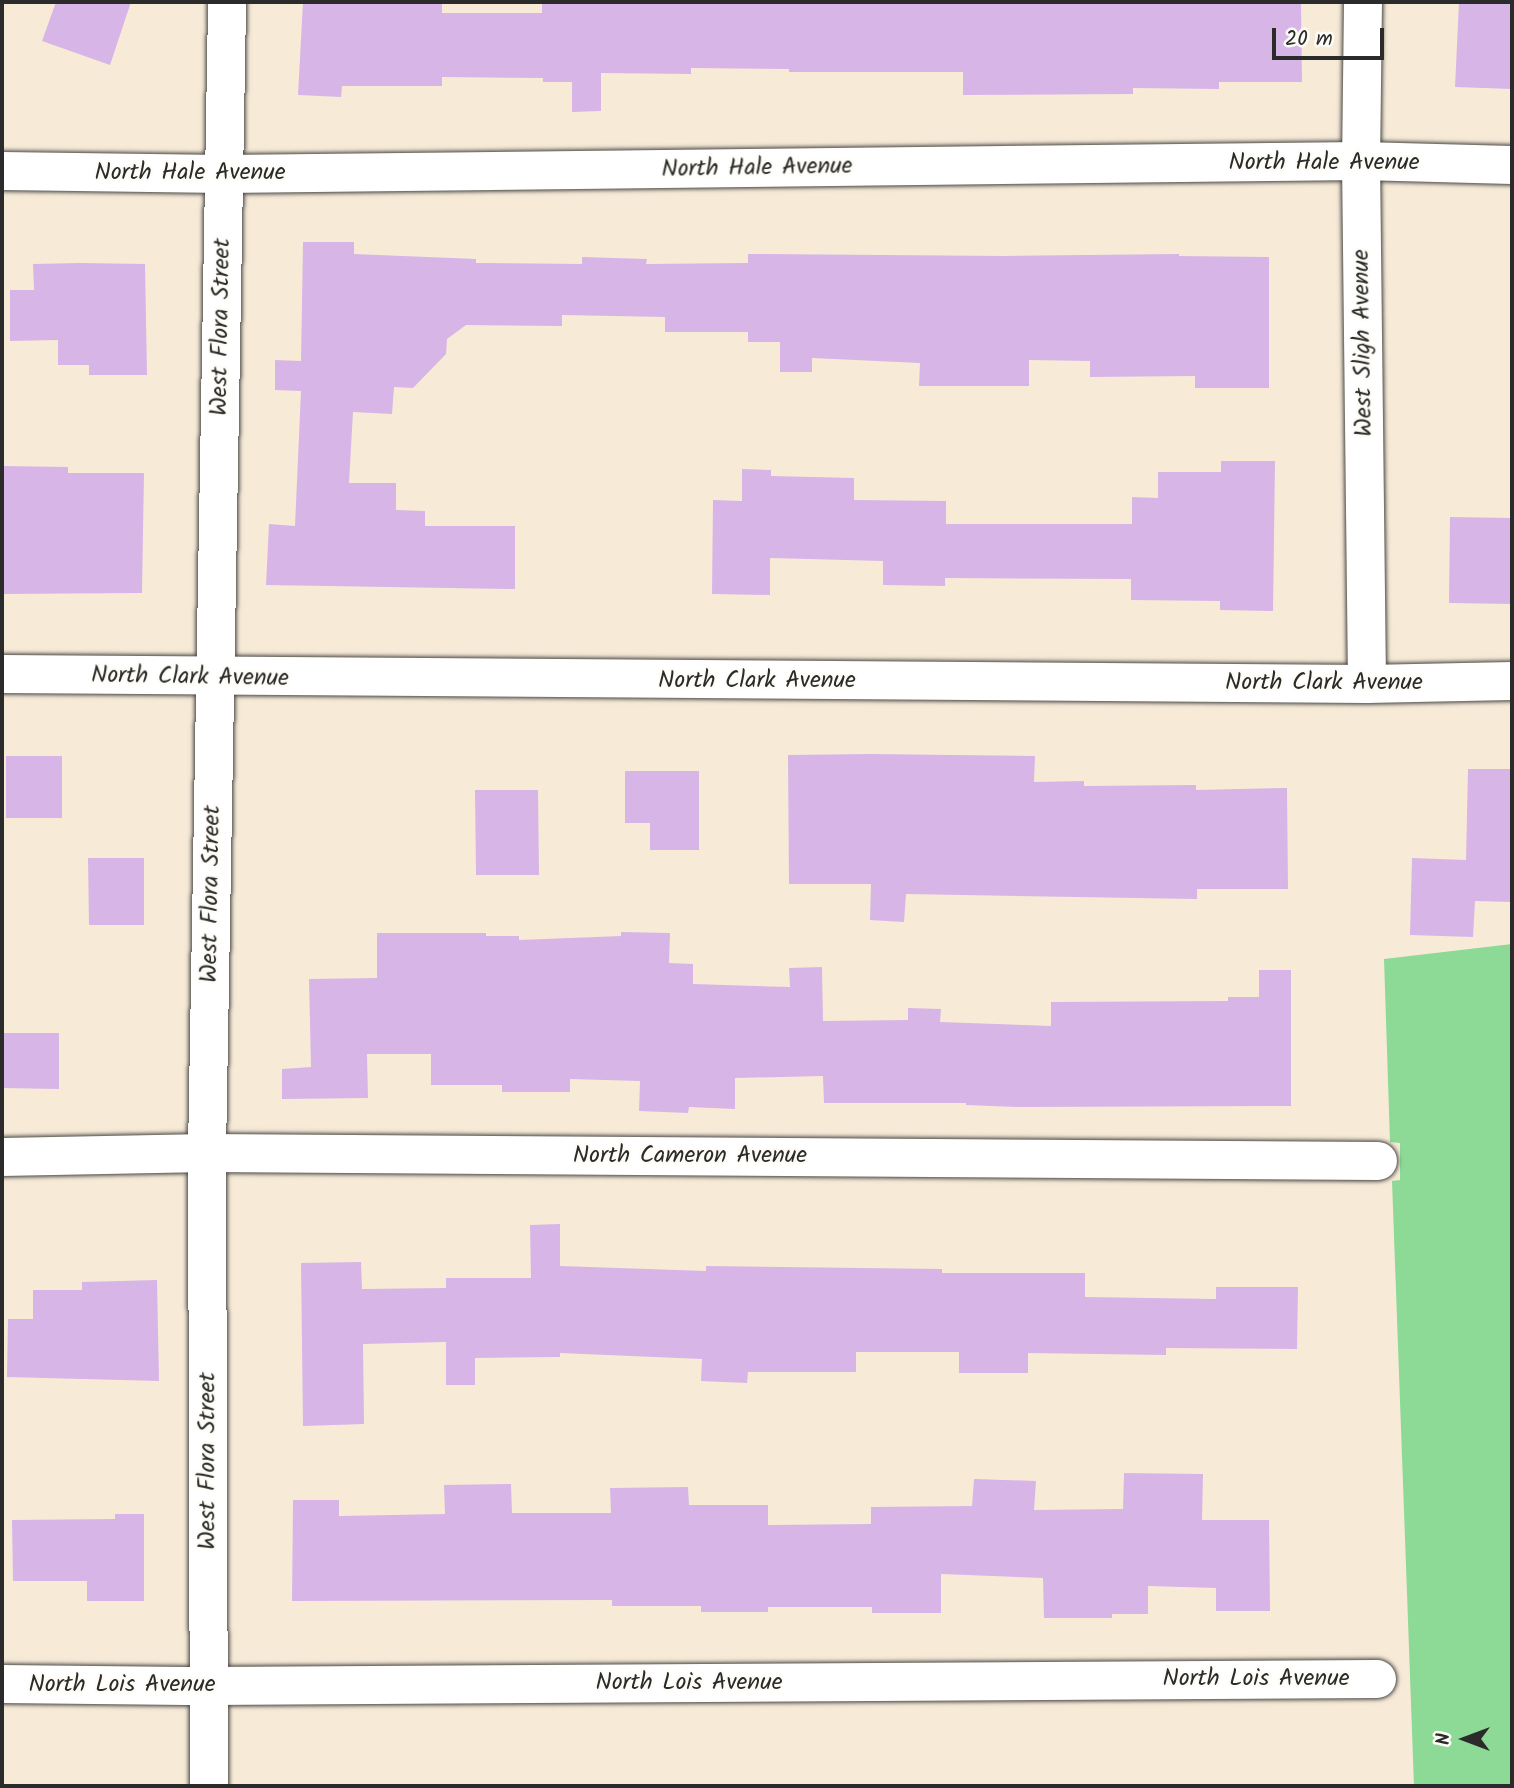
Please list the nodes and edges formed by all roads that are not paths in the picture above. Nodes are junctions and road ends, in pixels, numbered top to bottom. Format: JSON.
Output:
{"nodes":[{"id":1,"x":227,"y":2,"type":"edge"},
{"id":2,"x":1363,"y":2,"type":"edge"},
{"id":3,"x":1360,"y":160,"type":"junction"},
{"id":4,"x":1512,"y":166,"type":"edge"},
{"id":5,"x":2,"y":171,"type":"edge"},
{"id":6,"x":224,"y":174,"type":"junction"},
{"id":7,"x":2,"y":674,"type":"edge"},
{"id":8,"x":215,"y":677,"type":"junction"},
{"id":9,"x":1512,"y":681,"type":"edge"},
{"id":10,"x":1367,"y":684,"type":"junction"},
{"id":11,"x":206,"y":1153,"type":"junction"},
{"id":12,"x":2,"y":1157,"type":"edge"},
{"id":13,"x":1378,"y":1161,"type":"dead end"},
{"id":14,"x":1377,"y":1679,"type":"dead end"},
{"id":15,"x":2,"y":1684,"type":"edge"},
{"id":16,"x":209,"y":1686,"type":"junction"},
{"id":17,"x":209,"y":1786,"type":"edge"}],
"edges":[{"from":1,"to":6,"type":"street","name":"West Flora Street"},
{"from":2,"to":3,"type":"street","name":"West Sligh Avenue"},
{"from":3,"to":4,"type":"street","name":"North Hale Avenue"},
{"from":3,"to":6,"type":"street","name":"North Hale Avenue"},
{"from":3,"to":10,"type":"street","name":"West Sligh Avenue"},
{"from":5,"to":6,"type":"street","name":"North Hale Avenue"},
{"from":6,"to":8,"type":"street","name":"West Flora Street"},
{"from":7,"to":8,"type":"street","name":"North Clark Avenue"},
{"from":8,"to":10,"type":"street","name":"North Clark Avenue"},
{"from":8,"to":11,"type":"street","name":"West Flora Street"},
{"from":9,"to":10,"type":"street","name":"North Clark Avenue"},
{"from":11,"to":12,"type":"street","name":"North Cameron Avenue"},
{"from":11,"to":13,"type":"street","name":"North Cameron Avenue"},
{"from":11,"to":16,"type":"street","name":"West Flora Street"},
{"from":14,"to":16,"type":"street","name":"North Lois Avenue"},
{"from":15,"to":16,"type":"street","name":"North Lois Avenue"},
{"from":16,"to":17,"type":"street","name":"West Flora Street"}]}
